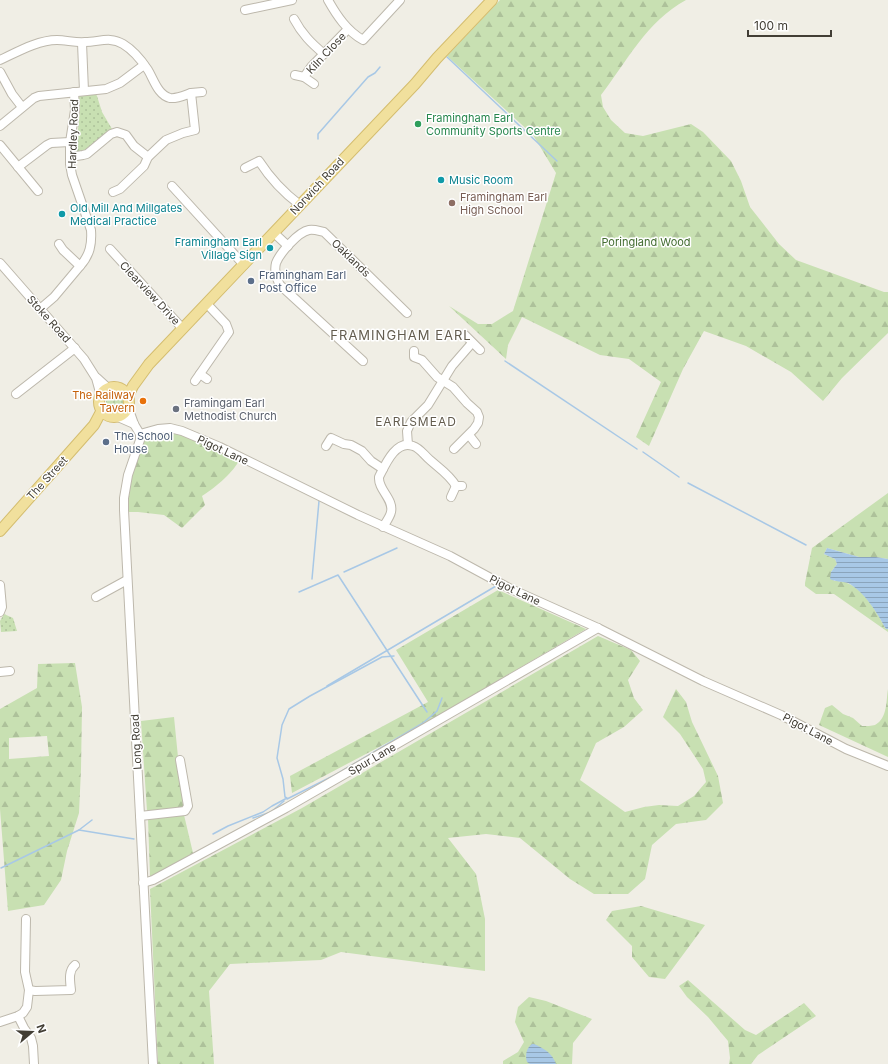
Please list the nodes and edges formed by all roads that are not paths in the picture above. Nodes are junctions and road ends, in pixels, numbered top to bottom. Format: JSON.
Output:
{"nodes":[{"id":1,"x":292,"y":0,"type":"edge"},
{"id":2,"x":328,"y":0,"type":"edge"},
{"id":3,"x":400,"y":0,"type":"edge"},
{"id":4,"x":492,"y":0,"type":"edge"},
{"id":5,"x":245,"y":10,"type":"dead end"},
{"id":6,"x":294,"y":19,"type":"dead end"},
{"id":7,"x":348,"y":29,"type":"junction"},
{"id":8,"x":82,"y":43,"type":"junction"},
{"id":9,"x":324,"y":54,"type":"junction"},
{"id":10,"x":0,"y":60,"type":"edge"},
{"id":11,"x":144,"y":65,"type":"junction"},
{"id":12,"x":0,"y":72,"type":"edge"},
{"id":13,"x":295,"y":75,"type":"dead end"},
{"id":14,"x":304,"y":77,"type":"junction"},
{"id":15,"x":314,"y":84,"type":"dead end"},
{"id":16,"x":84,"y":91,"type":"junction"},
{"id":17,"x":74,"y":92,"type":"junction"},
{"id":18,"x":202,"y":92,"type":"dead end"},
{"id":19,"x":191,"y":93,"type":"junction"},
{"id":20,"x":22,"y":107,"type":"junction"},
{"id":21,"x":0,"y":126,"type":"edge"},
{"id":22,"x":70,"y":142,"type":"junction"},
{"id":23,"x":0,"y":145,"type":"edge"},
{"id":24,"x":70,"y":157,"type":"junction"},
{"id":25,"x":148,"y":157,"type":"junction"},
{"id":26,"x":18,"y":167,"type":"junction"},
{"id":27,"x":245,"y":168,"type":"dead end"},
{"id":28,"x":38,"y":191,"type":"dead end"},
{"id":29,"x":175,"y":191,"type":"dead end"},
{"id":30,"x":113,"y":192,"type":"dead end"},
{"id":31,"x":300,"y":205,"type":"junction"},
{"id":32,"x":274,"y":233,"type":"junction"},
{"id":33,"x":59,"y":244,"type":"dead end"},
{"id":34,"x":288,"y":246,"type":"junction"},
{"id":35,"x":110,"y":249,"type":"dead end"},
{"id":36,"x":0,"y":263,"type":"edge"},
{"id":37,"x":244,"y":265,"type":"junction"},
{"id":38,"x":80,"y":266,"type":"junction"},
{"id":39,"x":207,"y":304,"type":"junction"},
{"id":40,"x":40,"y":309,"type":"junction"},
{"id":41,"x":407,"y":313,"type":"dead end"},
{"id":42,"x":183,"y":329,"type":"junction"},
{"id":43,"x":465,"y":335,"type":"dead end"},
{"id":44,"x":472,"y":343,"type":"junction"},
{"id":45,"x":75,"y":348,"type":"junction"},
{"id":46,"x":480,"y":350,"type":"dead end"},
{"id":47,"x":414,"y":356,"type":"dead end"},
{"id":48,"x":363,"y":361,"type":"dead end"},
{"id":49,"x":143,"y":373,"type":"junction"},
{"id":50,"x":96,"y":378,"type":"junction"},
{"id":51,"x":443,"y":380,"type":"junction"},
{"id":52,"x":195,"y":382,"type":"dead end"},
{"id":53,"x":113,"y":388,"type":"junction"},
{"id":54,"x":16,"y":394,"type":"dead end"},
{"id":55,"x":101,"y":396,"type":"junction"},
{"id":56,"x":128,"y":396,"type":"junction"},
{"id":57,"x":128,"y":407,"type":"junction"},
{"id":58,"x":110,"y":414,"type":"junction"},
{"id":59,"x":134,"y":424,"type":"junction"},
{"id":60,"x":140,"y":434,"type":"junction"},
{"id":61,"x":469,"y":435,"type":"junction"},
{"id":62,"x":476,"y":444,"type":"dead end"},
{"id":63,"x":408,"y":445,"type":"junction"},
{"id":64,"x":326,"y":446,"type":"dead end"},
{"id":65,"x":454,"y":449,"type":"dead end"},
{"id":66,"x":383,"y":469,"type":"junction"},
{"id":67,"x":451,"y":497,"type":"dead end"},
{"id":68,"x":383,"y":526,"type":"junction"},
{"id":69,"x":0,"y":531,"type":"edge"},
{"id":70,"x":127,"y":580,"type":"junction"},
{"id":71,"x":0,"y":584,"type":"edge"},
{"id":72,"x":96,"y":597,"type":"dead end"},
{"id":73,"x":0,"y":612,"type":"edge"},
{"id":74,"x":598,"y":628,"type":"junction"},
{"id":75,"x":10,"y":671,"type":"dead end"},
{"id":76,"x":0,"y":672,"type":"edge"},
{"id":77,"x":180,"y":760,"type":"dead end"},
{"id":78,"x":888,"y":766,"type":"edge"},
{"id":79,"x":140,"y":816,"type":"junction"},
{"id":80,"x":143,"y":883,"type":"junction"},
{"id":81,"x":26,"y":919,"type":"dead end"},
{"id":82,"x":75,"y":964,"type":"dead end"},
{"id":83,"x":29,"y":990,"type":"junction"},
{"id":84,"x":18,"y":1016,"type":"junction"},
{"id":85,"x":0,"y":1022,"type":"edge"},
{"id":86,"x":34,"y":1064,"type":"edge"},
{"id":87,"x":153,"y":1064,"type":"edge"}],
"edges":[{"from":1,"to":5,"type":"street"},
{"from":2,"to":7,"type":"street"},
{"from":3,"to":7,"type":"street"},
{"from":4,"to":31,"type":"main road","name":"Norwich Road"},
{"from":6,"to":9,"type":"street"},
{"from":7,"to":9,"type":"street","name":"Kiln Close"},
{"from":8,"to":10,"type":"street"},
{"from":8,"to":11,"type":"street"},
{"from":8,"to":16,"type":"street"},
{"from":9,"to":14,"type":"street","name":"Kiln Close"},
{"from":11,"to":16,"type":"street"},
{"from":11,"to":19,"type":"street"},
{"from":12,"to":20,"type":"street"},
{"from":13,"to":14,"type":"street","name":"Kiln Close"},
{"from":14,"to":15,"type":"street","name":"Kiln Close"},
{"from":16,"to":17,"type":"street"},
{"from":17,"to":20,"type":"street"},
{"from":17,"to":22,"type":"street","name":"Hardley Road"},
{"from":18,"to":19,"type":"street"},
{"from":19,"to":25,"type":"street"},
{"from":20,"to":21,"type":"street"},
{"from":22,"to":24,"type":"street","name":"Hardley Road"},
{"from":22,"to":26,"type":"street"},
{"from":23,"to":26,"type":"street"},
{"from":24,"to":25,"type":"street"},
{"from":24,"to":38,"type":"street","name":"Hardley Road"},
{"from":25,"to":30,"type":"street"},
{"from":26,"to":28,"type":"street"},
{"from":27,"to":31,"type":"street"},
{"from":29,"to":37,"type":"street"},
{"from":31,"to":32,"type":"main road","name":"Norwich Road"},
{"from":32,"to":34,"type":"street"},
{"from":32,"to":37,"type":"main road","name":"Norwich Road"},
{"from":33,"to":38,"type":"street"},
{"from":34,"to":41,"type":"street","name":"Oaklands"},
{"from":34,"to":48,"type":"street","name":"Oaklands"},
{"from":35,"to":42,"type":"street","name":"Clearview Drive"},
{"from":36,"to":40,"type":"street","name":"Stoke Road"},
{"from":37,"to":39,"type":"main road","name":"Norwich Road"},
{"from":38,"to":40,"type":"street","name":"Hardley Road"},
{"from":39,"to":42,"type":"main road","name":"Norwich Road"},
{"from":39,"to":52,"type":"street"},
{"from":40,"to":45,"type":"street","name":"Stoke Road"},
{"from":42,"to":49,"type":"main road","name":"Norwich Road"},
{"from":43,"to":44,"type":"street"},
{"from":44,"to":46,"type":"street"},
{"from":44,"to":51,"type":"street"},
{"from":45,"to":50,"type":"street","name":"Stoke Road"},
{"from":45,"to":54,"type":"street"},
{"from":47,"to":51,"type":"street"},
{"from":49,"to":53,"type":"main road","name":"Norwich Road"},
{"from":49,"to":56,"type":"main road","name":"Norwich Road"},
{"from":50,"to":53,"type":"street","name":"Stoke Road"},
{"from":50,"to":55,"type":"street","name":"Stoke Road"},
{"from":51,"to":61,"type":"street"},
{"from":51,"to":63,"type":"street"},
{"from":53,"to":55,"type":"main road"},
{"from":53,"to":56,"type":"main road"},
{"from":55,"to":58,"type":"main road"},
{"from":56,"to":57,"type":"main road"},
{"from":57,"to":58,"type":"main road","name":"The Street"},
{"from":57,"to":59,"type":"street"},
{"from":58,"to":59,"type":"street"},
{"from":58,"to":69,"type":"main road","name":"The Street"},
{"from":59,"to":60,"type":"street"},
{"from":60,"to":68,"type":"street","name":"Pigot Lane"},
{"from":60,"to":70,"type":"street","name":"Long Road"},
{"from":61,"to":62,"type":"street"},
{"from":61,"to":65,"type":"street"},
{"from":63,"to":66,"type":"street"},
{"from":63,"to":67,"type":"street"},
{"from":64,"to":66,"type":"street"},
{"from":66,"to":68,"type":"street"},
{"from":68,"to":74,"type":"street","name":"Pigot Lane"},
{"from":70,"to":72,"type":"street"},
{"from":70,"to":79,"type":"street","name":"Long Road"},
{"from":71,"to":73,"type":"street"},
{"from":74,"to":78,"type":"street","name":"Pigot Lane"},
{"from":74,"to":80,"type":"street","name":"Spur Lane"},
{"from":75,"to":76,"type":"street"},
{"from":77,"to":79,"type":"street"},
{"from":79,"to":80,"type":"street","name":"Long Road"},
{"from":80,"to":87,"type":"street","name":"Long Road"},
{"from":81,"to":83,"type":"street"},
{"from":82,"to":83,"type":"street"},
{"from":83,"to":84,"type":"street"},
{"from":84,"to":85,"type":"street"},
{"from":84,"to":86,"type":"street"}]}
